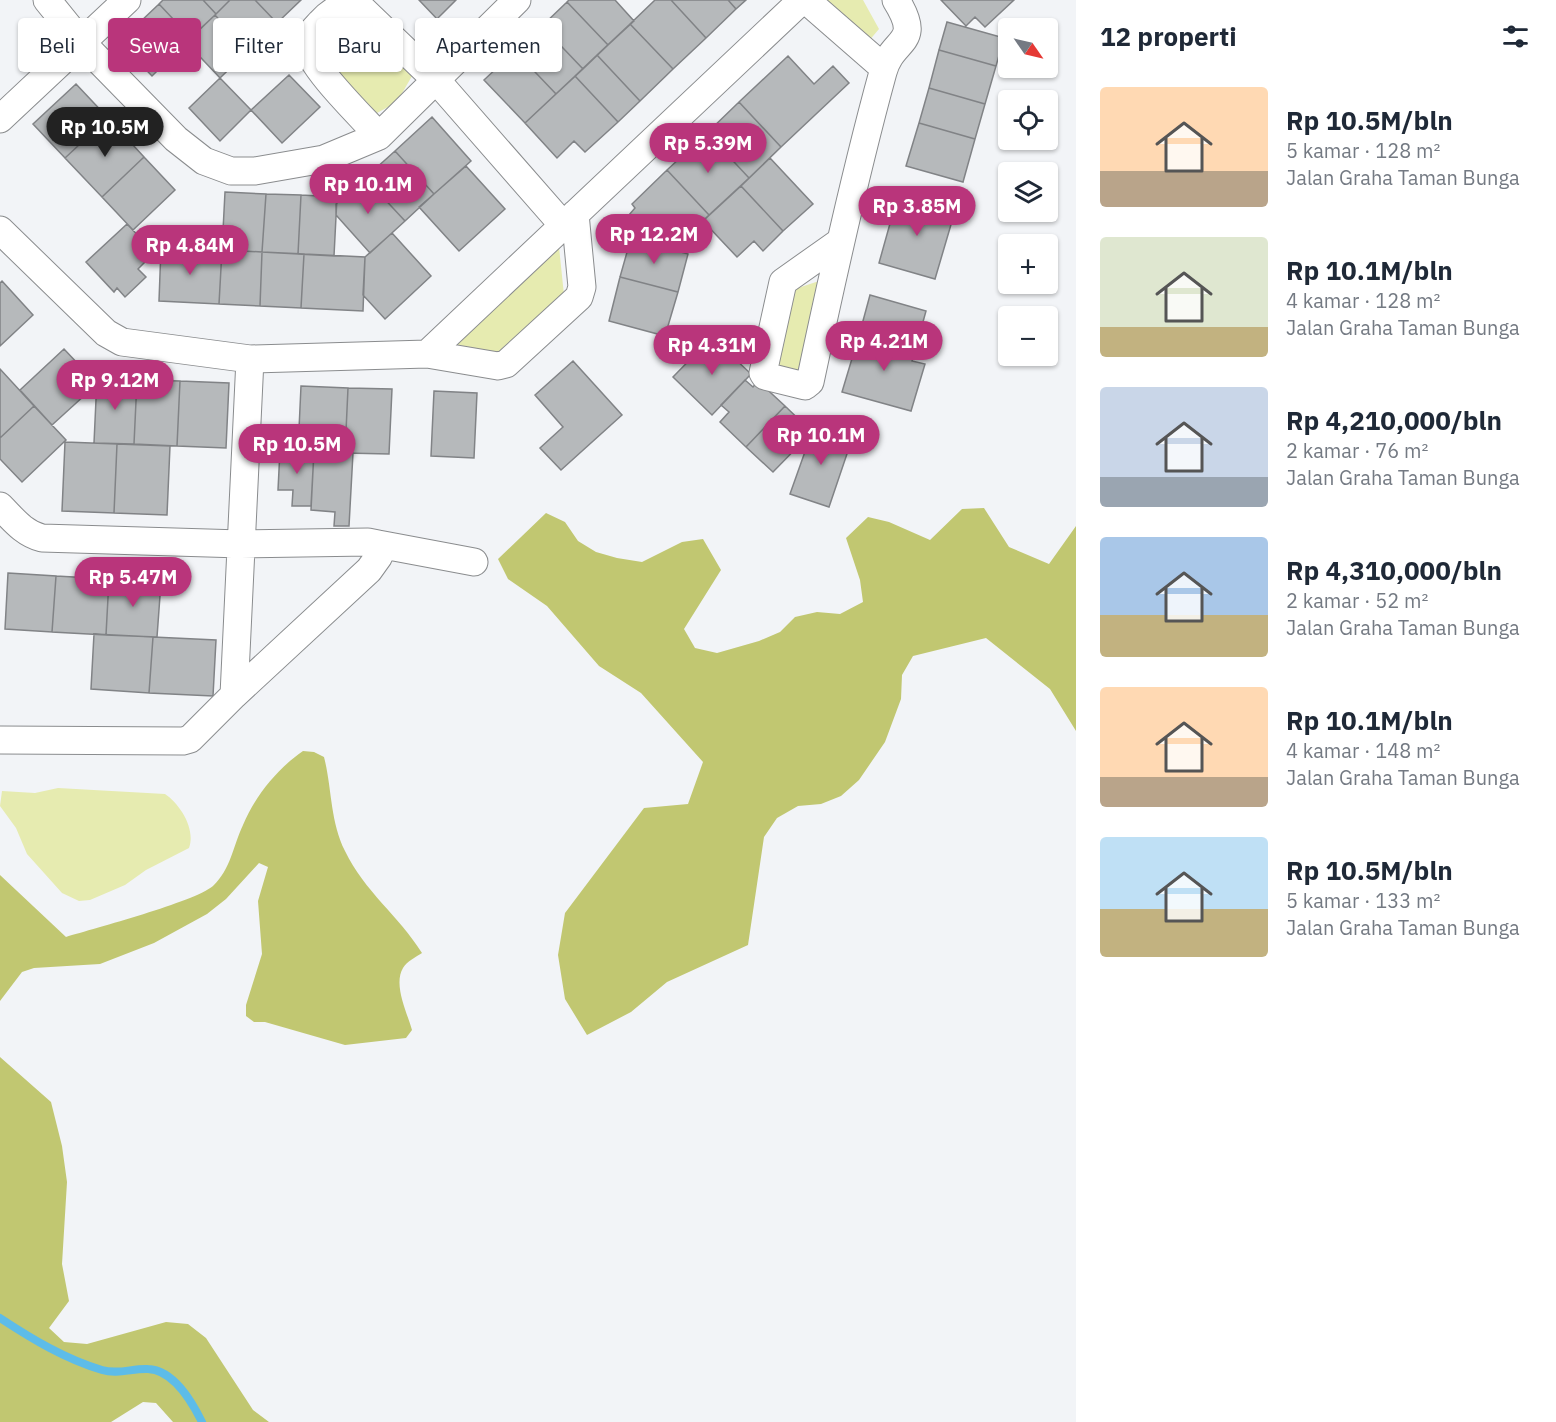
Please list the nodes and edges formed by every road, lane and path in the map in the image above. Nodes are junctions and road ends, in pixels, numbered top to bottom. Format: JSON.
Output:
{"nodes":[{"id":1,"x":47,"y":0,"type":"edge"},
{"id":2,"x":127,"y":0,"type":"edge"},
{"id":3,"x":517,"y":0,"type":"edge"},
{"id":4,"x":804,"y":0,"type":"edge"},
{"id":5,"x":896,"y":0,"type":"edge"},
{"id":6,"x":62,"y":18,"type":"edge"},
{"id":7,"x":96,"y":28,"type":"edge"},
{"id":8,"x":96,"y":57,"type":"edge"},
{"id":9,"x":884,"y":68,"type":"junction"},
{"id":10,"x":49,"y":72,"type":"edge"},
{"id":11,"x":437,"y":81,"type":"junction"},
{"id":12,"x":0,"y":119,"type":"edge"},
{"id":13,"x":380,"y":136,"type":"junction"},
{"id":14,"x":569,"y":220,"type":"junction"},
{"id":15,"x":0,"y":230,"type":"edge"},
{"id":16,"x":841,"y":241,"type":"junction"},
{"id":17,"x":427,"y":354,"type":"junction"},
{"id":18,"x":250,"y":359,"type":"junction"},
{"id":19,"x":0,"y":506,"type":"edge"},
{"id":20,"x":241,"y":544,"type":"junction"},
{"id":21,"x":378,"y":544,"type":"junction"},
{"id":22,"x":474,"y":562,"type":"dead end"},
{"id":23,"x":234,"y":695,"type":"junction"},
{"id":24,"x":0,"y":740,"type":"edge"}],
"edges":[{"from":1,"to":6,"type":"street"},
{"from":2,"to":7,"type":"street"},
{"from":3,"to":11,"type":"street"},
{"from":4,"to":9,"type":"street"},
{"from":4,"to":14,"type":"street"},
{"from":5,"to":9,"type":"street"},
{"from":8,"to":13,"type":"street"},
{"from":9,"to":16,"type":"street"},
{"from":10,"to":12,"type":"street"},
{"from":11,"to":13,"type":"street"},
{"from":11,"to":13,"type":"street"},
{"from":11,"to":14,"type":"street"},
{"from":14,"to":17,"type":"street"},
{"from":14,"to":17,"type":"street"},
{"from":15,"to":18,"type":"street"},
{"from":16,"to":16,"type":"street"},
{"from":17,"to":18,"type":"street"},
{"from":18,"to":20,"type":"street"},
{"from":19,"to":20,"type":"street"},
{"from":20,"to":21,"type":"street"},
{"from":20,"to":23,"type":"street"},
{"from":21,"to":22,"type":"street"},
{"from":21,"to":23,"type":"street"},
{"from":23,"to":24,"type":"street"}]}
